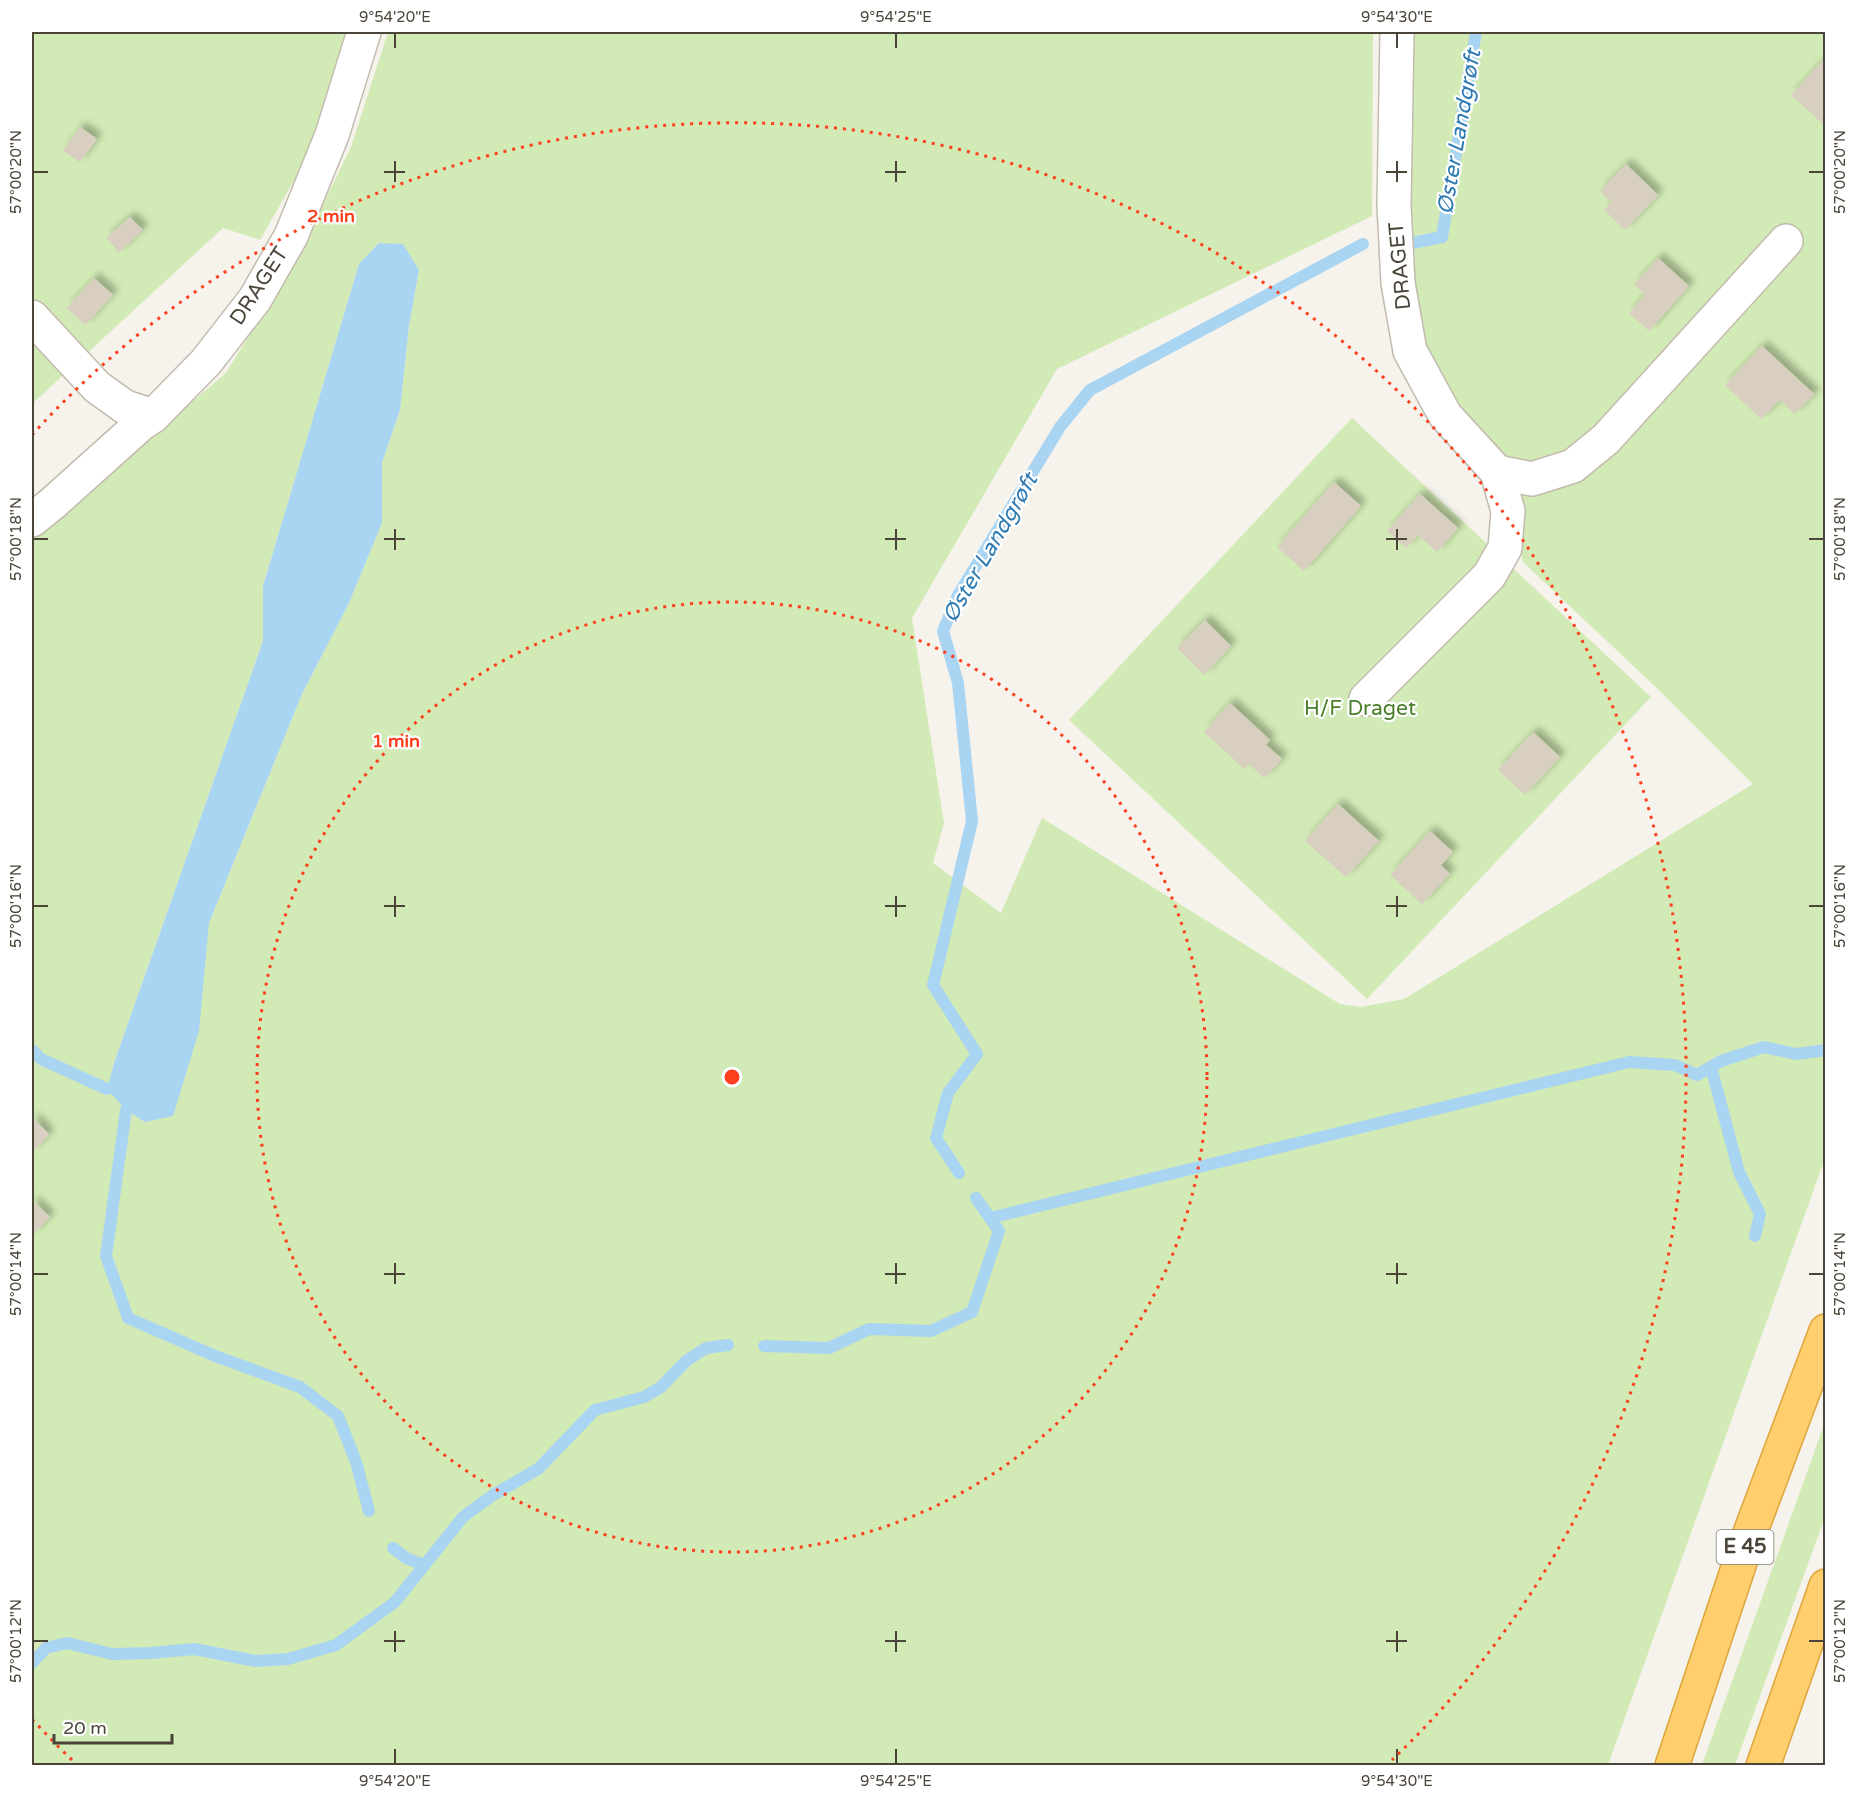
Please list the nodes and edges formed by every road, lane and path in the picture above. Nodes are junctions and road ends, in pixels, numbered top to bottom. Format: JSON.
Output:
{"nodes":[{"id":1,"x":364,"y":32,"type":"edge"},
{"id":2,"x":1397,"y":32,"type":"edge"},
{"id":3,"x":1785,"y":241,"type":"dead end"},
{"id":4,"x":32,"y":317,"type":"edge"},
{"id":5,"x":153,"y":416,"type":"junction"},
{"id":6,"x":1497,"y":472,"type":"junction"},
{"id":7,"x":32,"y":520,"type":"edge"},
{"id":8,"x":1366,"y":699,"type":"dead end"},
{"id":9,"x":1826,"y":1331,"type":"edge"},
{"id":10,"x":1826,"y":1586,"type":"edge"},
{"id":11,"x":1672,"y":1766,"type":"edge"},
{"id":12,"x":1763,"y":1766,"type":"edge"}],
"edges":[{"from":1,"to":5,"type":"street","name":"DRAGET"},
{"from":2,"to":6,"type":"street","name":"DRAGET"},
{"from":3,"to":6,"type":"street"},
{"from":4,"to":5,"type":"street"},
{"from":5,"to":7,"type":"street","name":"DRAGET"},
{"from":6,"to":8,"type":"street","name":"DRAGET"},
{"from":9,"to":11,"type":"highway","number":"E 45"},
{"from":10,"to":12,"type":"highway"}]}
